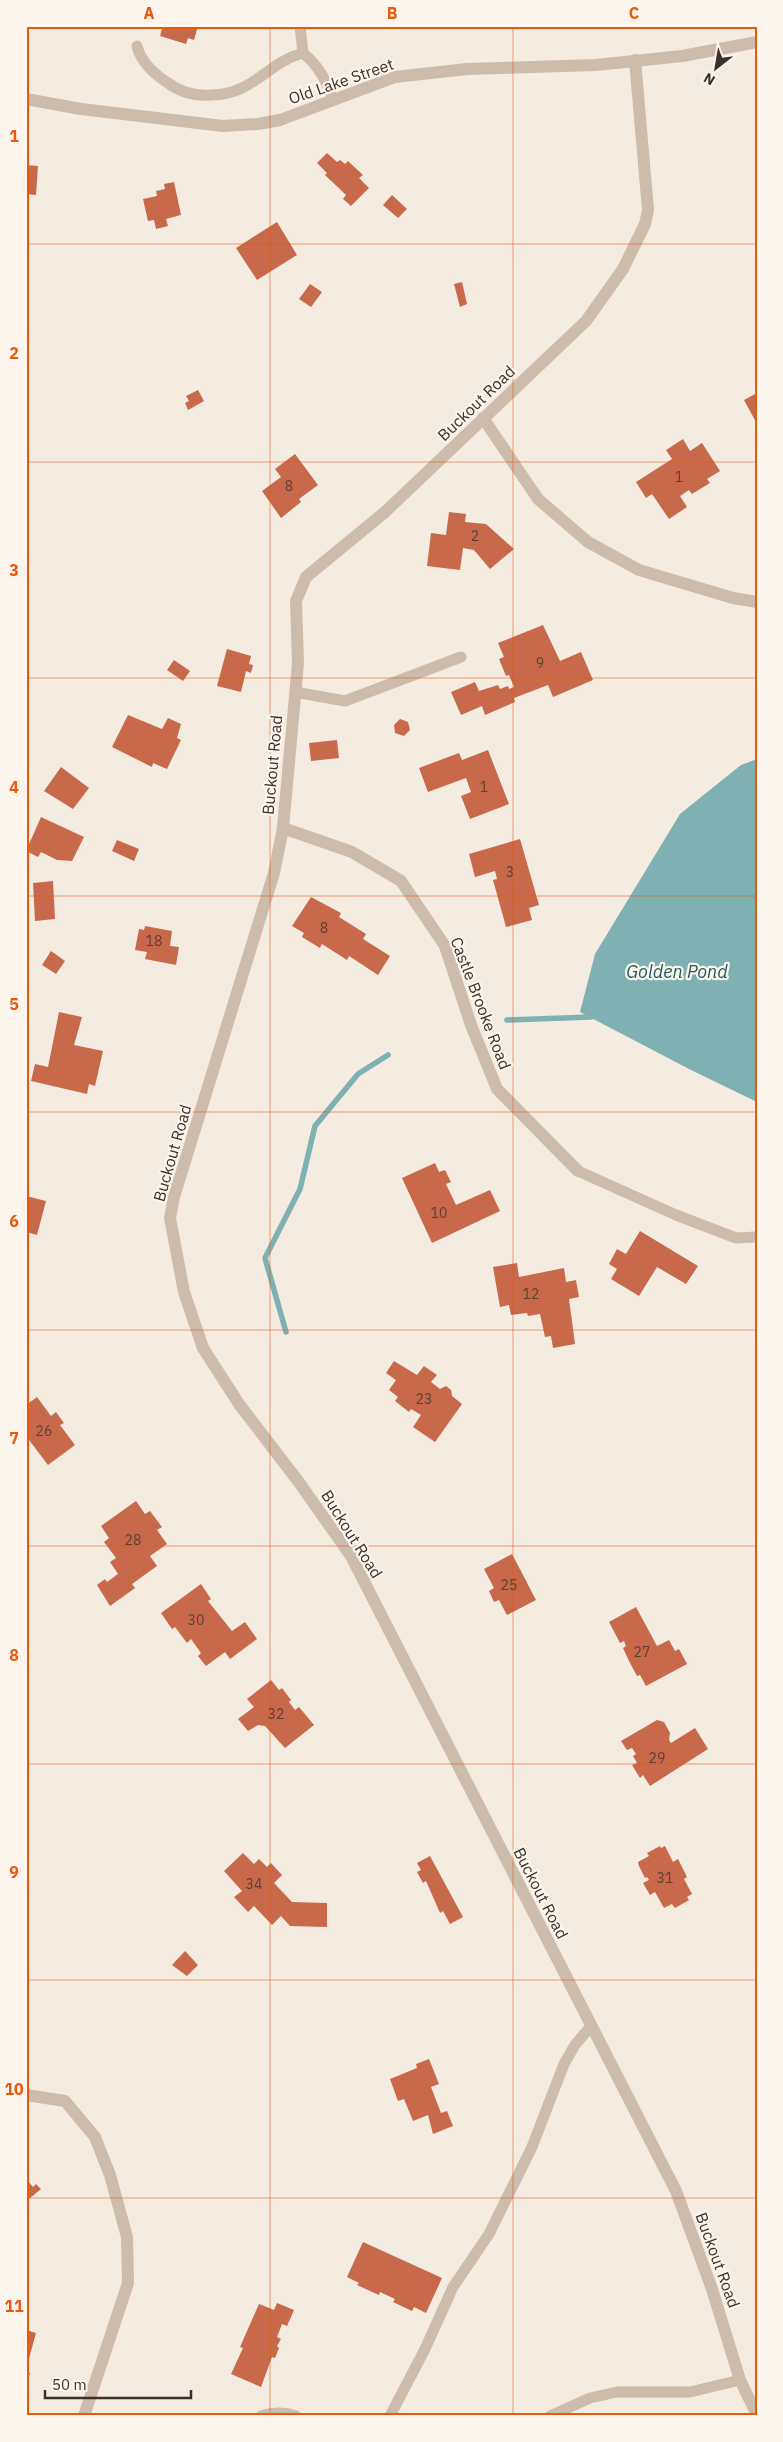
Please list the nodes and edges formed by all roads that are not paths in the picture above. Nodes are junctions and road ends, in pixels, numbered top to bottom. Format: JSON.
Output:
{"nodes":[{"id":1,"x":300,"y":26,"type":"edge"},
{"id":2,"x":757,"y":42,"type":"edge"},
{"id":3,"x":137,"y":46,"type":"dead end"},
{"id":4,"x":302,"y":53,"type":"junction"},
{"id":5,"x":635,"y":60,"type":"junction"},
{"id":6,"x":26,"y":99,"type":"edge"},
{"id":7,"x":333,"y":100,"type":"junction"},
{"id":8,"x":483,"y":418,"type":"junction"},
{"id":9,"x":757,"y":602,"type":"edge"},
{"id":10,"x":461,"y":657,"type":"dead end"},
{"id":11,"x":295,"y":692,"type":"junction"},
{"id":12,"x":283,"y":828,"type":"junction"},
{"id":13,"x":578,"y":1171,"type":"joint"},
{"id":14,"x":757,"y":1237,"type":"edge"},
{"id":15,"x":591,"y":2026,"type":"junction"},
{"id":16,"x":26,"y":2095,"type":"edge"},
{"id":17,"x":740,"y":2380,"type":"junction"},
{"id":18,"x":757,"y":2414,"type":"edge"},
{"id":19,"x":84,"y":2416,"type":"edge"},
{"id":20,"x":261,"y":2416,"type":"edge"},
{"id":21,"x":296,"y":2416,"type":"edge"},
{"id":22,"x":390,"y":2416,"type":"edge"},
{"id":23,"x":550,"y":2416,"type":"edge"}],
"edges":[{"from":1,"to":4,"type":"lane"},
{"from":2,"to":5,"type":"street","name":"Old Lake Street"},
{"from":3,"to":4,"type":"lane"},
{"from":4,"to":7,"type":"lane"},
{"from":5,"to":7,"type":"street","name":"Old Lake Street"},
{"from":5,"to":8,"type":"street","name":"Buckout Road"},
{"from":6,"to":7,"type":"street","name":"Old Lake Street"},
{"from":8,"to":9,"type":"street"},
{"from":8,"to":11,"type":"street","name":"Buckout Road"},
{"from":10,"to":11,"type":"lane"},
{"from":11,"to":12,"type":"street","name":"Buckout Road"},
{"from":12,"to":13,"type":"street","name":"Castle Brooke Road"},
{"from":12,"to":15,"type":"street","name":"Buckout Road"},
{"from":13,"to":14,"type":"lane","name":"Castle Brooke Road"},
{"from":15,"to":17,"type":"street","name":"Buckout Road"},
{"from":15,"to":22,"type":"lane"},
{"from":16,"to":19,"type":"street"},
{"from":17,"to":18,"type":"street","name":"Buckout Road"},
{"from":17,"to":23,"type":"lane"},
{"from":20,"to":21,"type":"lane"}]}
